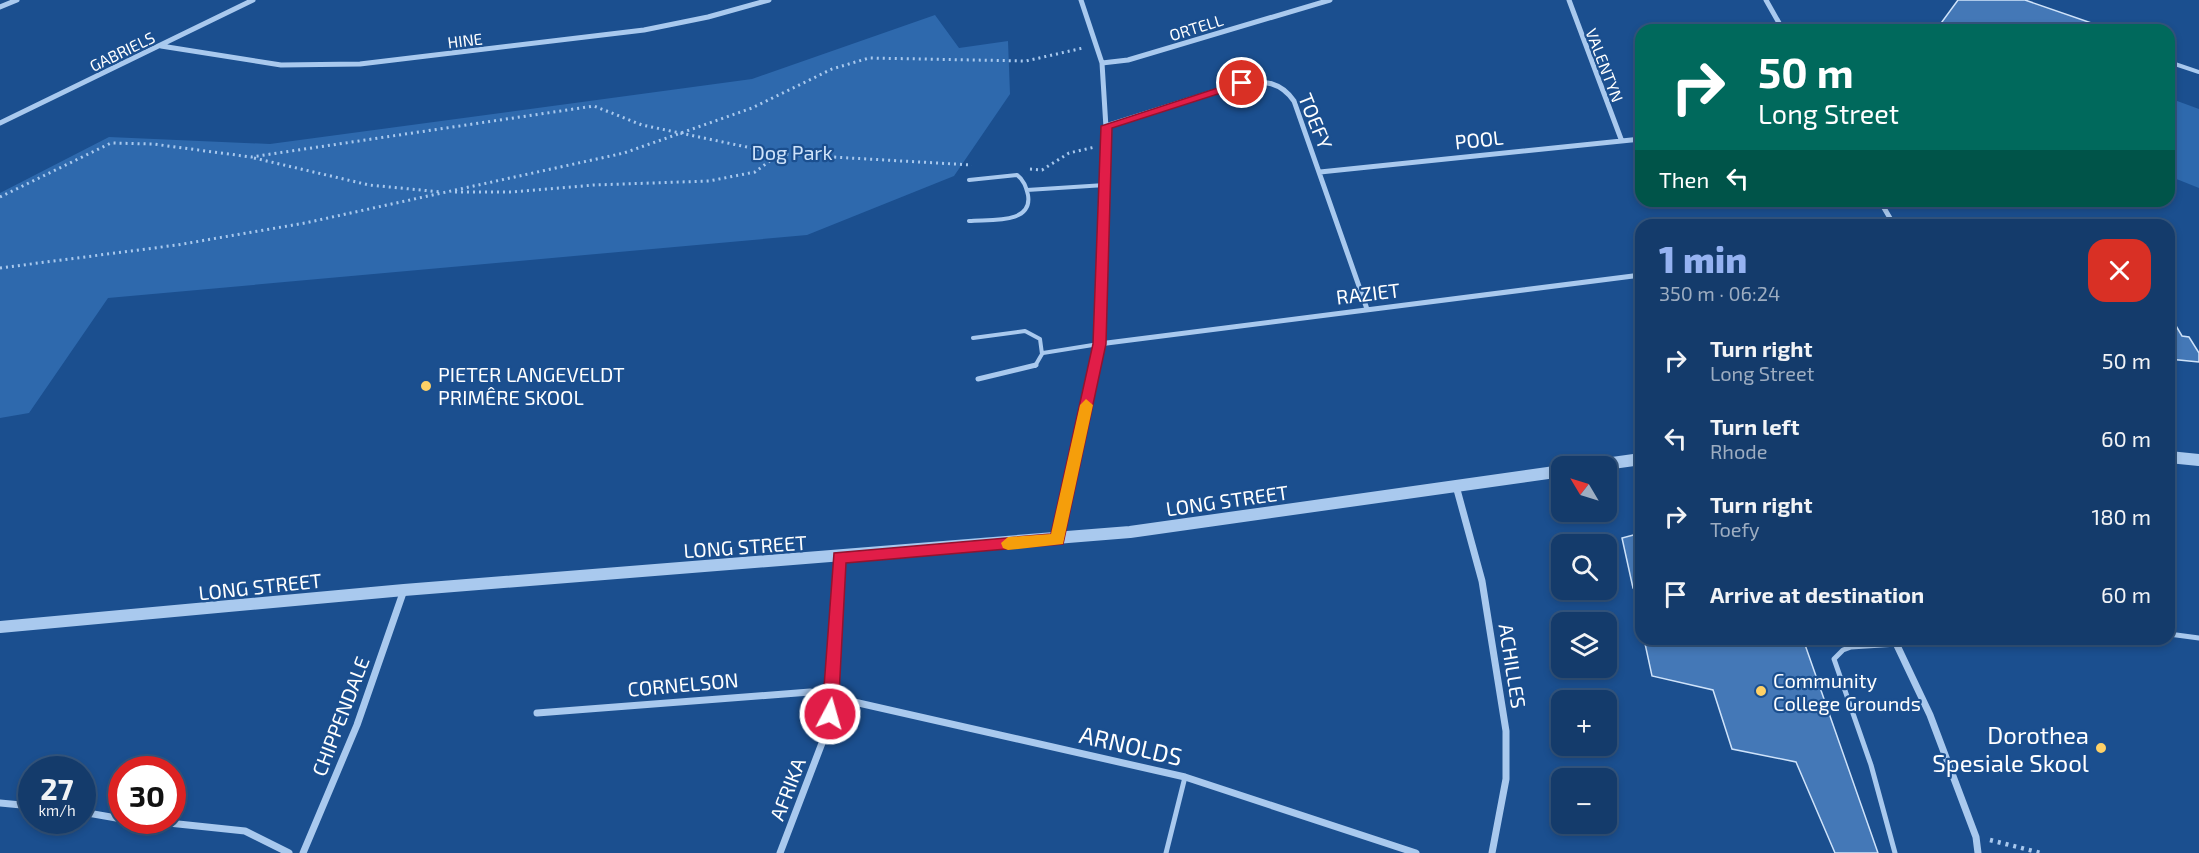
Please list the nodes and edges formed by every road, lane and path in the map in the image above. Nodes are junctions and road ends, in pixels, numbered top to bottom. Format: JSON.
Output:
{"nodes":[{"id":1,"x":17,"y":0,"type":"edge"},
{"id":2,"x":253,"y":0,"type":"edge"},
{"id":3,"x":769,"y":0,"type":"edge"},
{"id":4,"x":1081,"y":0,"type":"edge"},
{"id":5,"x":1330,"y":0,"type":"edge"},
{"id":6,"x":1569,"y":0,"type":"edge"},
{"id":7,"x":1766,"y":0,"type":"edge"},
{"id":8,"x":0,"y":7,"type":"edge"},
{"id":9,"x":1780,"y":24,"type":"edge"},
{"id":10,"x":1096,"y":45,"type":"junction"},
{"id":11,"x":161,"y":46,"type":"junction"},
{"id":12,"x":1102,"y":63,"type":"junction"},
{"id":13,"x":2175,"y":64,"type":"edge"},
{"id":14,"x":2199,"y":72,"type":"edge"},
{"id":15,"x":0,"y":123,"type":"edge"},
{"id":16,"x":1106,"y":126,"type":"junction"},
{"id":17,"x":684,"y":134,"type":"junction"},
{"id":18,"x":1621,"y":139,"type":"junction"},
{"id":19,"x":1635,"y":139,"type":"edge"},
{"id":20,"x":1107,"y":144,"type":"junction"},
{"id":21,"x":780,"y":154,"type":"junction"},
{"id":22,"x":250,"y":157,"type":"junction"},
{"id":23,"x":978,"y":165,"type":"dead end"},
{"id":24,"x":1021,"y":168,"type":"dead end"},
{"id":25,"x":1320,"y":172,"type":"junction"},
{"id":26,"x":969,"y":180,"type":"dead end"},
{"id":27,"x":1106,"y":185,"type":"junction"},
{"id":28,"x":1027,"y":190,"type":"junction"},
{"id":29,"x":446,"y":192,"type":"junction"},
{"id":30,"x":0,"y":197,"type":"edge"},
{"id":31,"x":969,"y":221,"type":"dead end"},
{"id":32,"x":0,"y":268,"type":"edge"},
{"id":33,"x":1635,"y":275,"type":"edge"},
{"id":34,"x":1367,"y":309,"type":"junction"},
{"id":35,"x":973,"y":338,"type":"dead end"},
{"id":36,"x":1099,"y":344,"type":"junction"},
{"id":37,"x":1044,"y":353,"type":"junction"},
{"id":38,"x":978,"y":379,"type":"dead end"},
{"id":39,"x":2175,"y":458,"type":"edge"},
{"id":40,"x":1635,"y":460,"type":"edge"},
{"id":41,"x":2199,"y":460,"type":"edge"},
{"id":42,"x":1617,"y":462,"type":"edge"},
{"id":43,"x":1551,"y":473,"type":"edge"},
{"id":44,"x":1456,"y":486,"type":"junction"},
{"id":45,"x":1058,"y":539,"type":"junction"},
{"id":46,"x":839,"y":558,"type":"junction"},
{"id":47,"x":404,"y":590,"type":"junction"},
{"id":48,"x":0,"y":627,"type":"edge"},
{"id":49,"x":2175,"y":635,"type":"edge"},
{"id":50,"x":2199,"y":638,"type":"edge"},
{"id":51,"x":1866,"y":645,"type":"edge"},
{"id":52,"x":1897,"y":645,"type":"edge"},
{"id":53,"x":832,"y":698,"type":"junction"},
{"id":54,"x":537,"y":713,"type":"dead end"},
{"id":55,"x":1185,"y":777,"type":"junction"},
{"id":56,"x":0,"y":803,"type":"edge"},
{"id":57,"x":18,"y":805,"type":"edge"},
{"id":58,"x":186,"y":825,"type":"edge"},
{"id":59,"x":1976,"y":837,"type":"junction"},
{"id":60,"x":289,"y":853,"type":"edge"},
{"id":61,"x":303,"y":853,"type":"edge"},
{"id":62,"x":780,"y":853,"type":"edge"},
{"id":63,"x":1166,"y":853,"type":"edge"},
{"id":64,"x":1416,"y":853,"type":"edge"},
{"id":65,"x":1492,"y":853,"type":"edge"},
{"id":66,"x":1895,"y":853,"type":"edge"},
{"id":67,"x":1978,"y":853,"type":"edge"},
{"id":68,"x":2041,"y":853,"type":"edge"}],
"edges":[{"from":1,"to":8,"type":"street"},
{"from":2,"to":11,"type":"street","name":"GABRIELS"},
{"from":3,"to":11,"type":"street","name":"HINE"},
{"from":4,"to":10,"type":"street"},
{"from":5,"to":12,"type":"street","name":"ORTELL"},
{"from":6,"to":18,"type":"street","name":"VALENTYN"},
{"from":7,"to":9,"type":"street"},
{"from":10,"to":12,"type":"street"},
{"from":10,"to":17,"type":"path"},
{"from":11,"to":15,"type":"street","name":"GABRIELS"},
{"from":12,"to":16,"type":"street"},
{"from":13,"to":14,"type":"lane"},
{"from":16,"to":20,"type":"street"},
{"from":16,"to":25,"type":"street","name":"TOEFY"},
{"from":17,"to":21,"type":"path"},
{"from":17,"to":22,"type":"path"},
{"from":17,"to":29,"type":"path"},
{"from":18,"to":19,"type":"street","name":"POOL"},
{"from":18,"to":25,"type":"street","name":"POOL"},
{"from":20,"to":24,"type":"path"},
{"from":20,"to":27,"type":"street"},
{"from":21,"to":23,"type":"path"},
{"from":21,"to":29,"type":"path"},
{"from":22,"to":29,"type":"path"},
{"from":22,"to":30,"type":"path"},
{"from":25,"to":34,"type":"street","name":"TOEFY"},
{"from":26,"to":28,"type":"lane"},
{"from":27,"to":28,"type":"lane"},
{"from":27,"to":36,"type":"street"},
{"from":28,"to":31,"type":"lane"},
{"from":29,"to":32,"type":"path"},
{"from":33,"to":34,"type":"street","name":"RAZIET"},
{"from":34,"to":36,"type":"street","name":"RAZIET"},
{"from":35,"to":37,"type":"lane"},
{"from":36,"to":37,"type":"lane"},
{"from":36,"to":45,"type":"street"},
{"from":37,"to":38,"type":"lane"},
{"from":39,"to":41,"type":"street"},
{"from":40,"to":42,"type":"street"},
{"from":43,"to":44,"type":"street","name":"LONG STREET"},
{"from":44,"to":45,"type":"street","name":"LONG STREET"},
{"from":44,"to":65,"type":"street","name":"ACHILLES"},
{"from":45,"to":46,"type":"street","name":"LONG STREET"},
{"from":46,"to":47,"type":"street","name":"LONG STREET"},
{"from":46,"to":53,"type":"street","name":"AFRIKA"},
{"from":47,"to":48,"type":"street","name":"LONG STREET"},
{"from":47,"to":61,"type":"street","name":"CHIPPENDALE"},
{"from":49,"to":50,"type":"lane"},
{"from":51,"to":66,"type":"lane"},
{"from":52,"to":59,"type":"street"},
{"from":53,"to":54,"type":"street","name":"CORNELSON"},
{"from":53,"to":55,"type":"street","name":"ARNOLDS"},
{"from":53,"to":62,"type":"street","name":"AFRIKA"},
{"from":55,"to":63,"type":"lane"},
{"from":55,"to":64,"type":"street","name":"ARNOLDS"},
{"from":56,"to":57,"type":"street"},
{"from":58,"to":60,"type":"street"},
{"from":59,"to":67,"type":"street"},
{"from":59,"to":68,"type":"path"}]}
